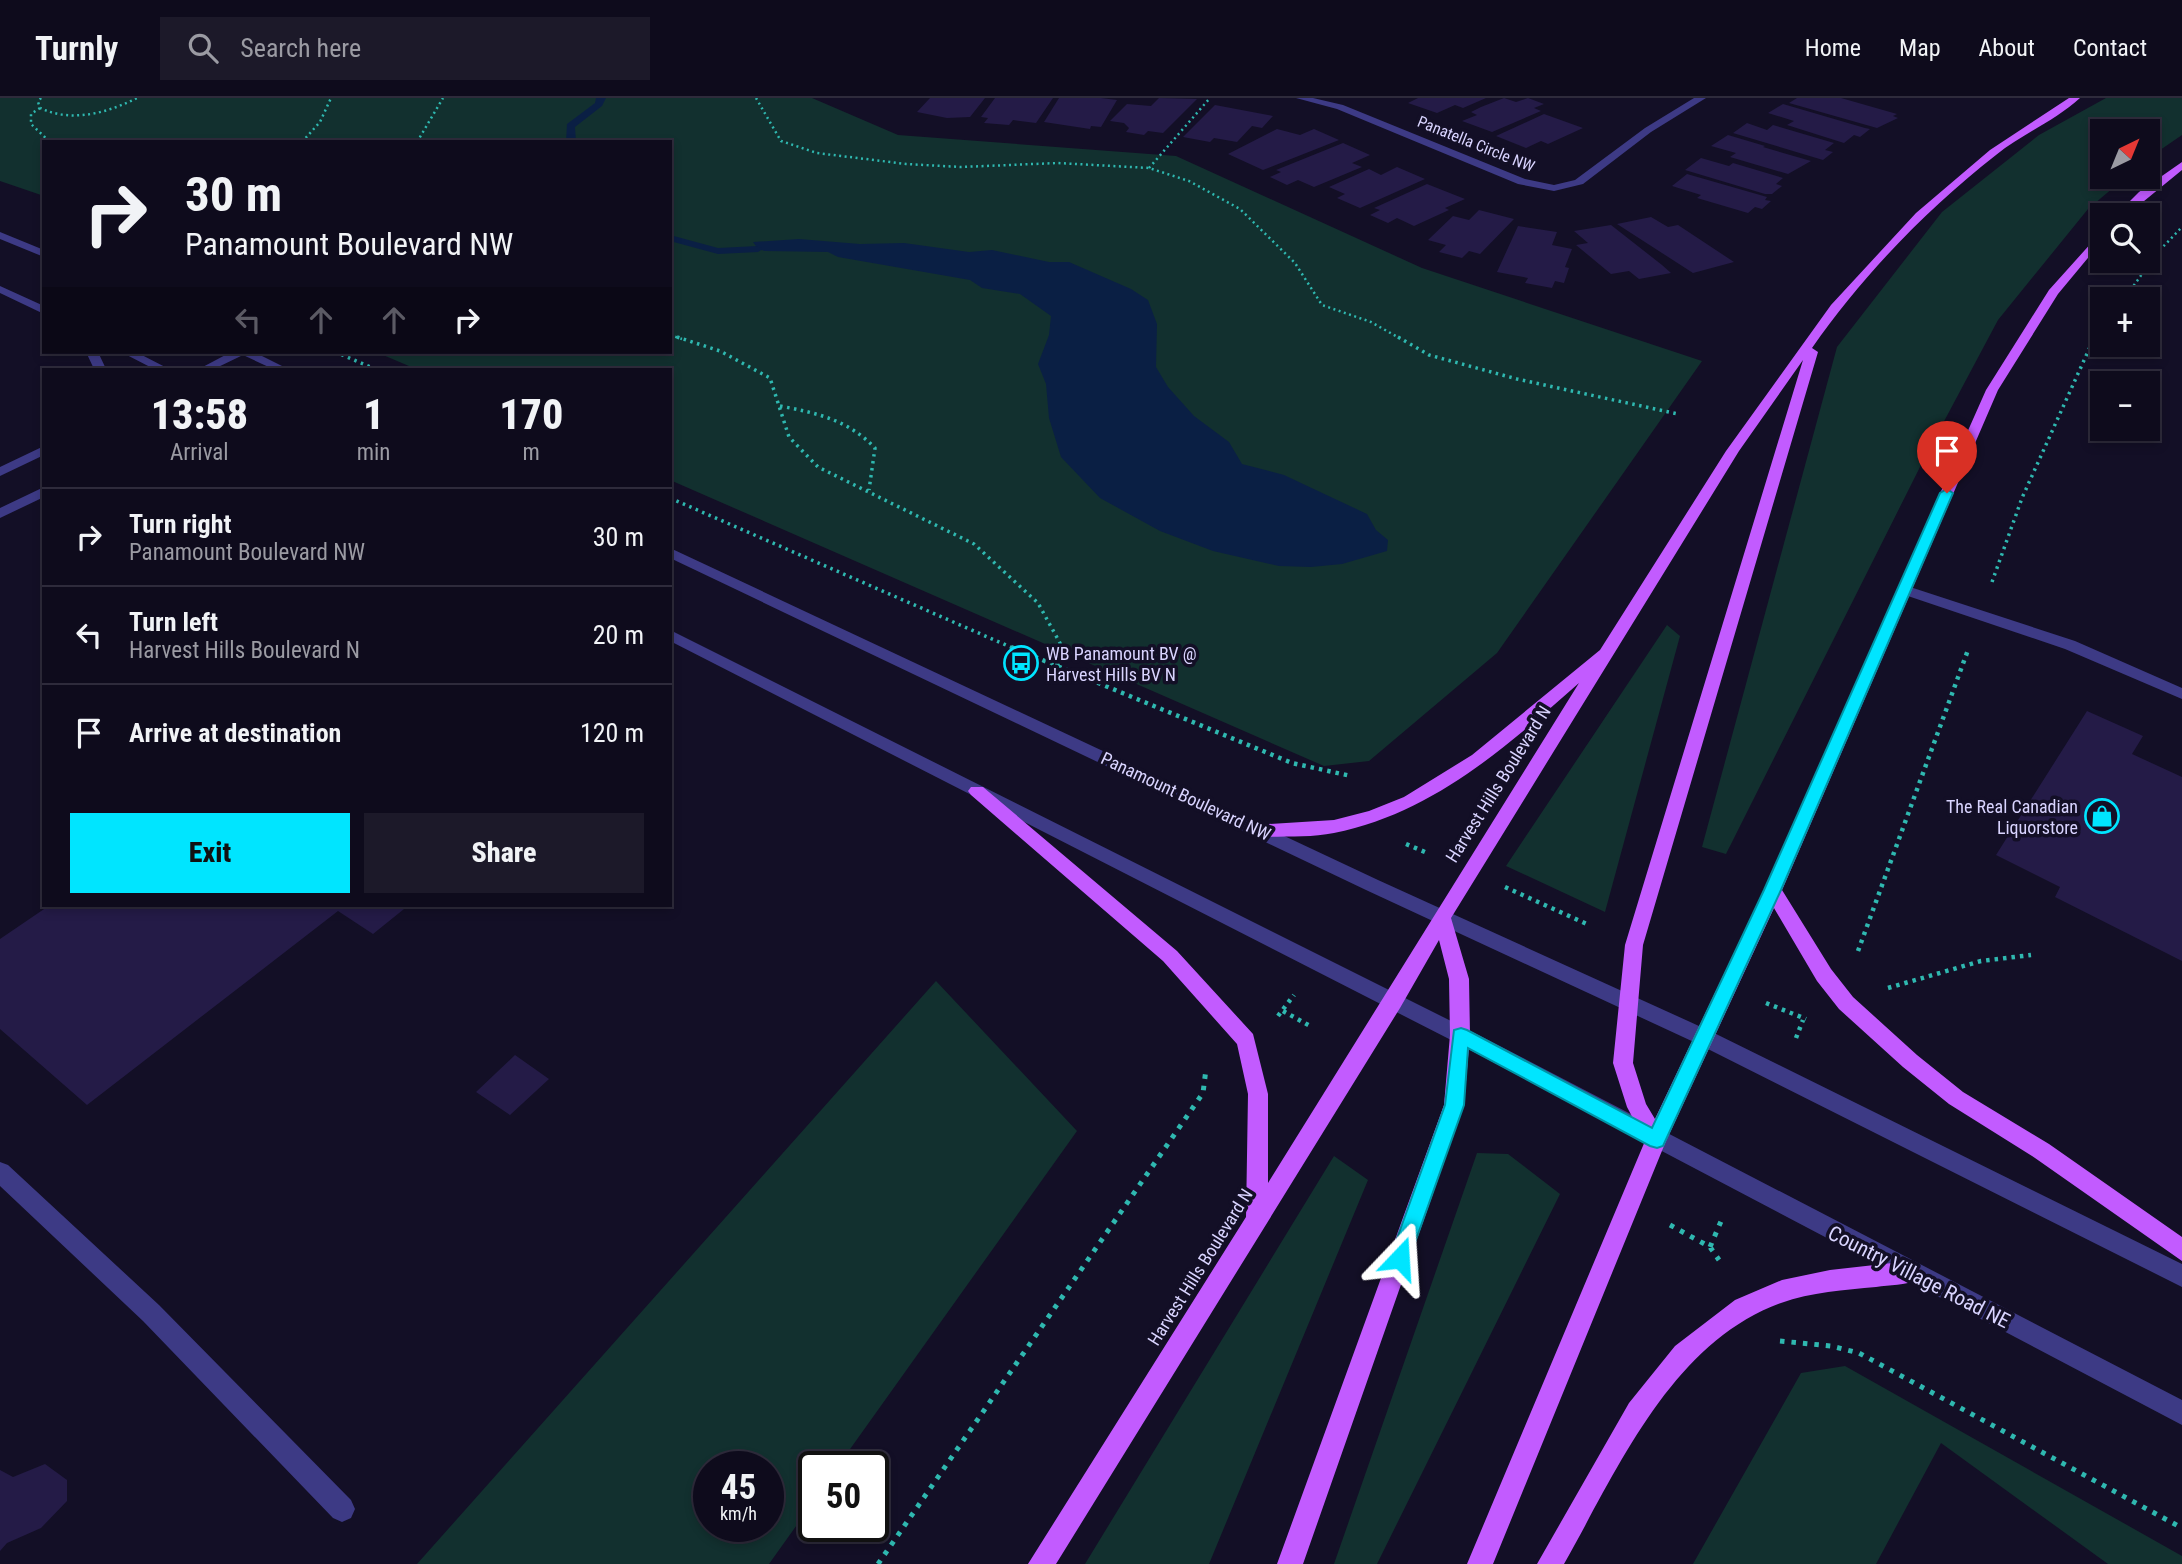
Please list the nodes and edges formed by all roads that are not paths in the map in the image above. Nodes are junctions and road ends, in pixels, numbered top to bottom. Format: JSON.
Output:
{"nodes":[{"id":1,"x":1301,"y":98,"type":"edge"},
{"id":2,"x":1702,"y":98,"type":"edge"},
{"id":3,"x":2075,"y":98,"type":"edge"},
{"id":4,"x":2182,"y":165,"type":"edge"},
{"id":5,"x":2134,"y":203,"type":"edge"},
{"id":6,"x":0,"y":235,"type":"edge"},
{"id":7,"x":2090,"y":248,"type":"edge"},
{"id":8,"x":42,"y":253,"type":"edge"},
{"id":9,"x":0,"y":289,"type":"edge"},
{"id":10,"x":42,"y":309,"type":"edge"},
{"id":11,"x":1816,"y":335,"type":"junction"},
{"id":12,"x":131,"y":354,"type":"edge"},
{"id":13,"x":238,"y":354,"type":"edge"},
{"id":14,"x":247,"y":354,"type":"edge"},
{"id":15,"x":161,"y":368,"type":"edge"},
{"id":16,"x":207,"y":368,"type":"edge"},
{"id":17,"x":280,"y":368,"type":"edge"},
{"id":18,"x":42,"y":451,"type":"edge"},
{"id":19,"x":0,"y":472,"type":"edge"},
{"id":20,"x":42,"y":492,"type":"edge"},
{"id":21,"x":0,"y":513,"type":"edge"},
{"id":22,"x":672,"y":553,"type":"edge"},
{"id":23,"x":1904,"y":590,"type":"junction"},
{"id":24,"x":672,"y":636,"type":"edge"},
{"id":25,"x":1615,"y":643,"type":"junction"},
{"id":26,"x":2182,"y":694,"type":"edge"},
{"id":27,"x":977,"y":791,"type":"junction"},
{"id":28,"x":1259,"y":830,"type":"junction"},
{"id":29,"x":1773,"y":890,"type":"junction"},
{"id":30,"x":1442,"y":918,"type":"junction"},
{"id":31,"x":1394,"y":1002,"type":"junction"},
{"id":32,"x":1629,"y":1003,"type":"junction"},
{"id":33,"x":1461,"y":1035,"type":"junction"},
{"id":34,"x":1703,"y":1037,"type":"junction"},
{"id":35,"x":1657,"y":1140,"type":"junction"},
{"id":36,"x":0,"y":1172,"type":"edge"},
{"id":37,"x":1257,"y":1218,"type":"junction"},
{"id":38,"x":2182,"y":1250,"type":"edge"},
{"id":39,"x":1910,"y":1272,"type":"junction"},
{"id":40,"x":2182,"y":1276,"type":"edge"},
{"id":41,"x":2182,"y":1413,"type":"edge"},
{"id":42,"x":342,"y":1509,"type":"dead end"},
{"id":43,"x":1041,"y":1564,"type":"edge"},
{"id":44,"x":1290,"y":1564,"type":"edge"},
{"id":45,"x":1479,"y":1564,"type":"edge"},
{"id":46,"x":1550,"y":1564,"type":"edge"}],
"edges":[{"from":1,"to":2,"type":"street","name":"Panatella Circle NW"},
{"from":3,"to":11,"type":"main road","name":"Harvest Hills Boulevard N"},
{"from":4,"to":5,"type":"main road"},
{"from":6,"to":8,"type":"street"},
{"from":7,"to":23,"type":"main road"},
{"from":9,"to":10,"type":"street"},
{"from":11,"to":25,"type":"main road","name":"Harvest Hills Boulevard N"},
{"from":11,"to":32,"type":"main road"},
{"from":12,"to":15,"type":"street"},
{"from":13,"to":16,"type":"street"},
{"from":14,"to":17,"type":"street"},
{"from":18,"to":19,"type":"street"},
{"from":20,"to":21,"type":"street"},
{"from":22,"to":28,"type":"street","name":"Panamount Boulevard NW"},
{"from":23,"to":26,"type":"street"},
{"from":23,"to":29,"type":"main road"},
{"from":24,"to":27,"type":"street"},
{"from":25,"to":28,"type":"main road"},
{"from":25,"to":30,"type":"main road","name":"Harvest Hills Boulevard N"},
{"from":27,"to":31,"type":"street"},
{"from":27,"to":37,"type":"main road"},
{"from":28,"to":30,"type":"street","name":"Panamount Boulevard NW"},
{"from":29,"to":34,"type":"main road"},
{"from":29,"to":38,"type":"main road"},
{"from":30,"to":31,"type":"main road","name":"Harvest Hills Boulevard N"},
{"from":30,"to":32,"type":"street","name":"Panamount Boulevard NW"},
{"from":30,"to":33,"type":"main road"},
{"from":31,"to":33,"type":"street"},
{"from":31,"to":37,"type":"main road","name":"Harvest Hills Boulevard N"},
{"from":32,"to":34,"type":"street","name":"Panamount Boulevard NW"},
{"from":32,"to":35,"type":"main road"},
{"from":33,"to":35,"type":"street"},
{"from":33,"to":44,"type":"main road"},
{"from":34,"to":35,"type":"main road"},
{"from":34,"to":40,"type":"street"},
{"from":35,"to":39,"type":"street","name":"Country Village Road NE"},
{"from":35,"to":45,"type":"main road"},
{"from":36,"to":42,"type":"street"},
{"from":37,"to":43,"type":"main road","name":"Harvest Hills Boulevard N"},
{"from":39,"to":41,"type":"street","name":"Country Village Road NE"},
{"from":39,"to":46,"type":"main road"}]}
